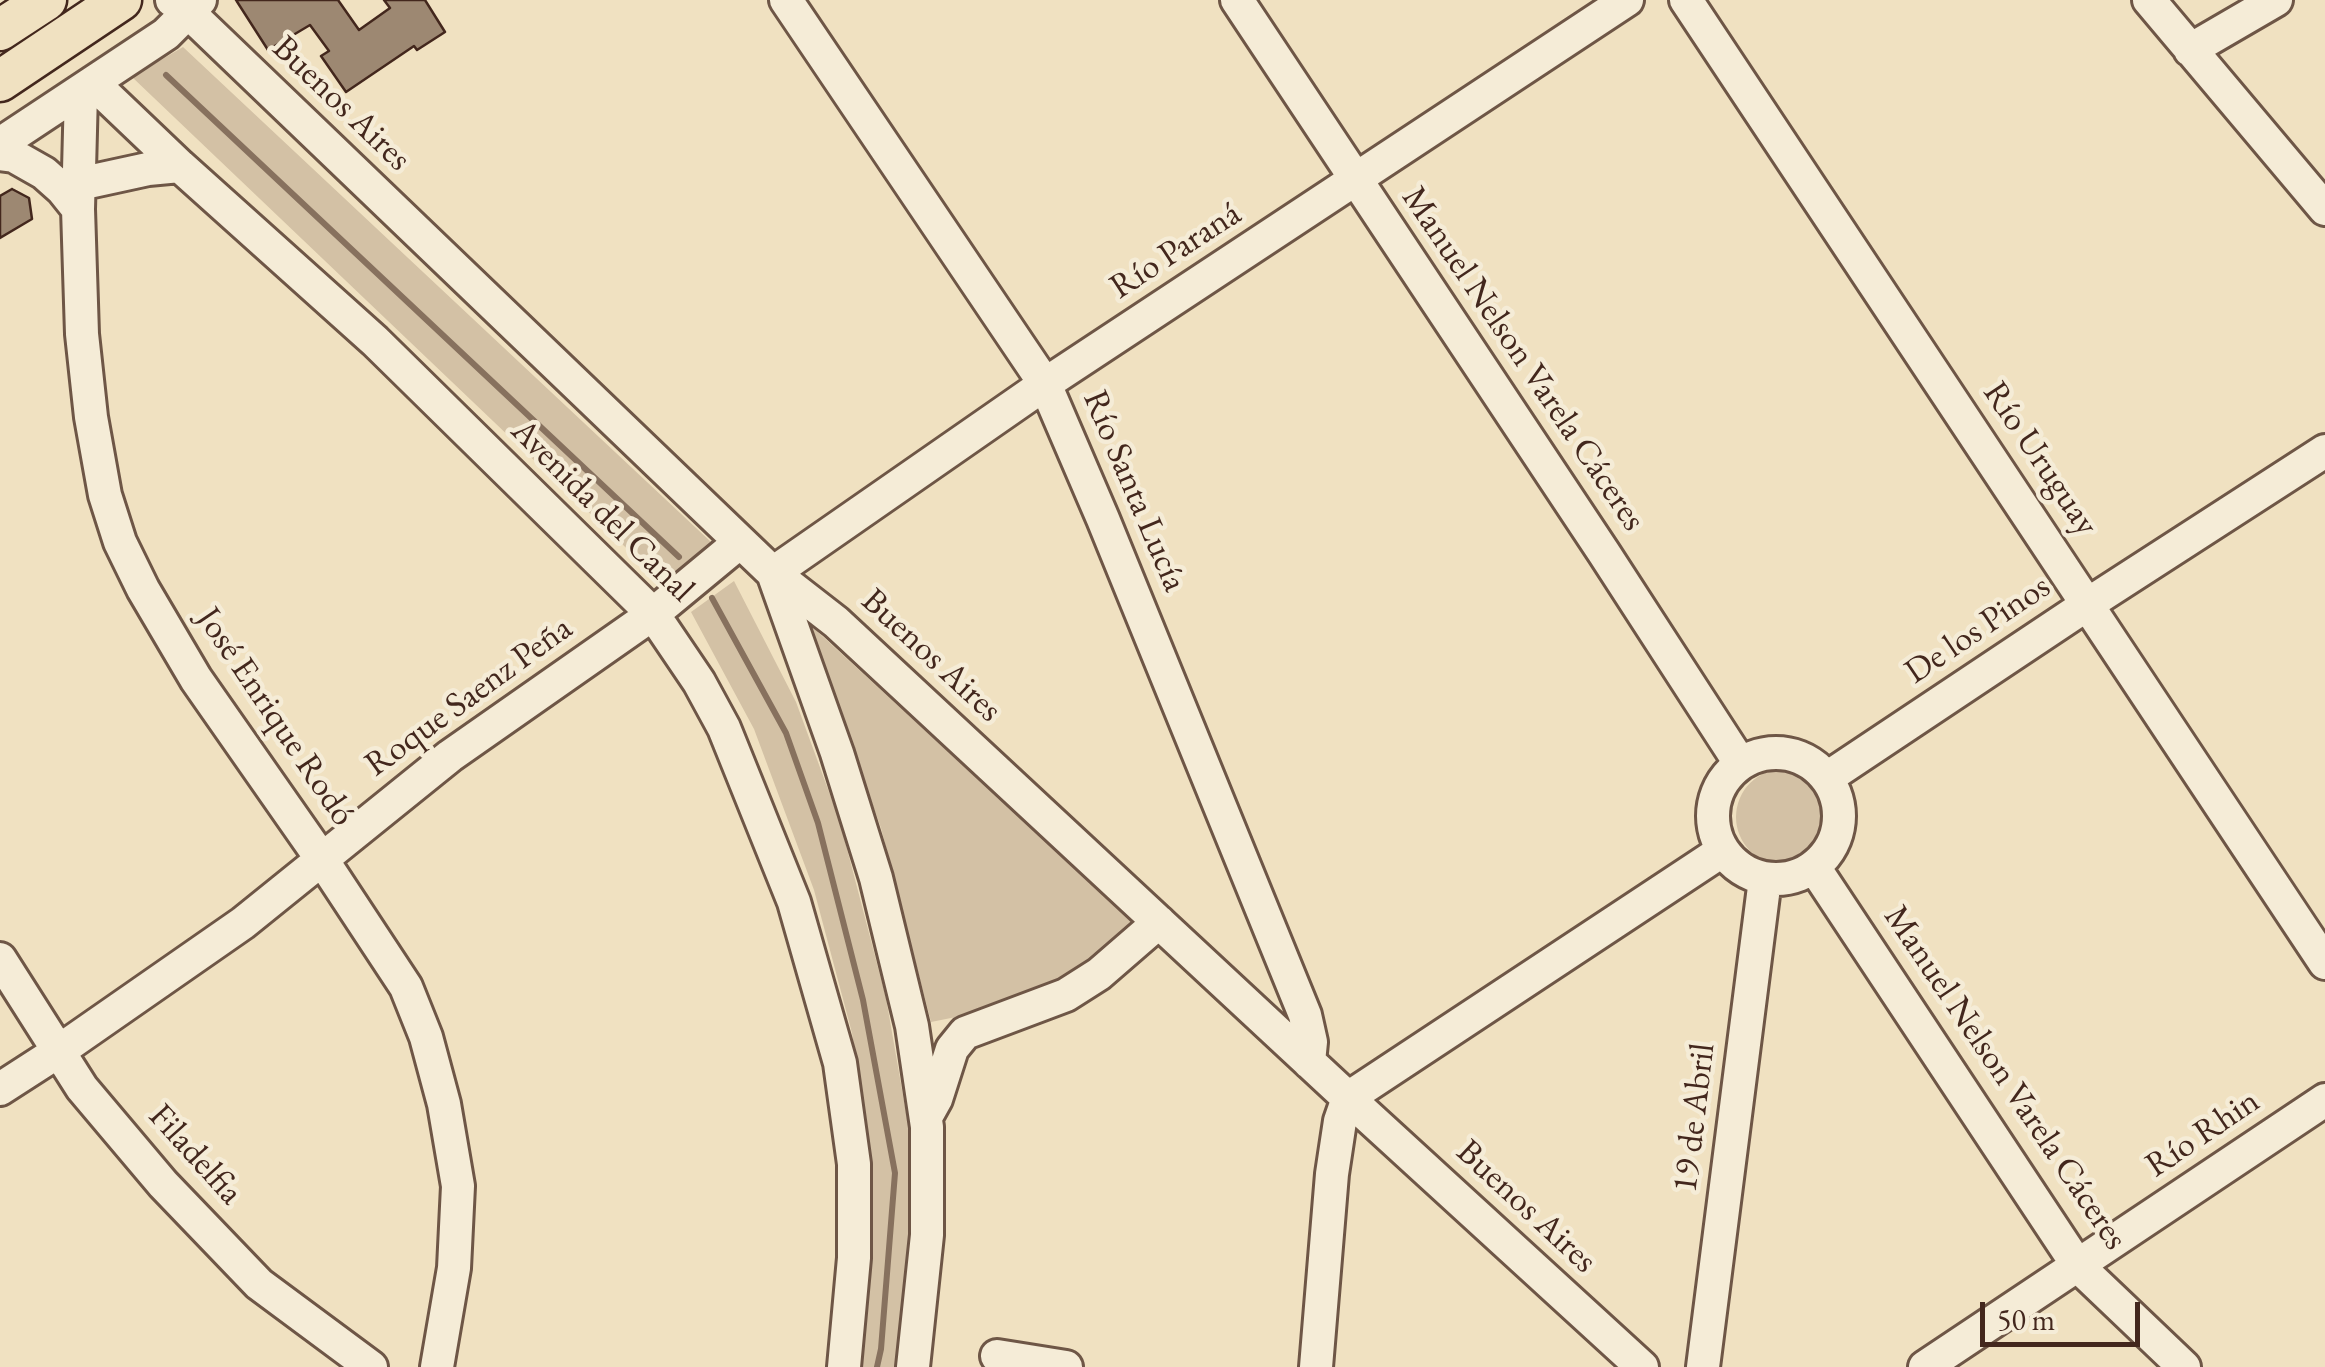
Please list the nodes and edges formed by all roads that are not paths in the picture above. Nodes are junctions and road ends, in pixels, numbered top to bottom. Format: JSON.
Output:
{"nodes":[{"id":1,"x":46,"y":0,"type":"edge"},
{"id":2,"x":121,"y":0,"type":"edge"},
{"id":3,"x":786,"y":0,"type":"edge"},
{"id":4,"x":1238,"y":0,"type":"edge"},
{"id":5,"x":1626,"y":0,"type":"edge"},
{"id":6,"x":1686,"y":0,"type":"edge"},
{"id":7,"x":2148,"y":0,"type":"edge"},
{"id":8,"x":2276,"y":0,"type":"edge"},
{"id":9,"x":186,"y":4,"type":"edge"},
{"id":10,"x":0,"y":30,"type":"edge"},
{"id":11,"x":2190,"y":50,"type":"junction"},
{"id":12,"x":0,"y":80,"type":"edge"},
{"id":13,"x":87,"y":88,"type":"junction"},
{"id":14,"x":0,"y":144,"type":"edge"},
{"id":15,"x":0,"y":154,"type":"edge"},
{"id":16,"x":180,"y":166,"type":"junction"},
{"id":17,"x":1357,"y":180,"type":"junction"},
{"id":18,"x":78,"y":196,"type":"junction"},
{"id":19,"x":2325,"y":210,"type":"edge"},
{"id":20,"x":1046,"y":384,"type":"junction"},
{"id":21,"x":2325,"y":452,"type":"edge"},
{"id":22,"x":740,"y":542,"type":"junction"},
{"id":23,"x":773,"y":573,"type":"junction"},
{"id":24,"x":2088,"y":604,"type":"junction"},
{"id":25,"x":653,"y":614,"type":"junction"},
{"id":26,"x":1740,"y":763,"type":"junction"},
{"id":27,"x":1827,"y":778,"type":"junction"},
{"id":28,"x":1722,"y":851,"type":"junction"},
{"id":29,"x":322,"y":858,"type":"junction"},
{"id":30,"x":1814,"y":867,"type":"junction"},
{"id":31,"x":1765,"y":878,"type":"junction"},
{"id":32,"x":1159,"y":922,"type":"junction"},
{"id":33,"x":0,"y":960,"type":"edge"},
{"id":34,"x":2325,"y":963,"type":"edge"},
{"id":35,"x":58,"y":1051,"type":"junction"},
{"id":36,"x":1309,"y":1062,"type":"junction"},
{"id":37,"x":0,"y":1088,"type":"edge"},
{"id":38,"x":1348,"y":1098,"type":"junction"},
{"id":39,"x":2325,"y":1100,"type":"edge"},
{"id":40,"x":926,"y":1117,"type":"junction"},
{"id":41,"x":2078,"y":1266,"type":"junction"},
{"id":42,"x":997,"y":1356,"type":"dead end"},
{"id":43,"x":371,"y":1367,"type":"edge"},
{"id":44,"x":436,"y":1367,"type":"edge"},
{"id":45,"x":844,"y":1367,"type":"edge"},
{"id":46,"x":913,"y":1367,"type":"edge"},
{"id":47,"x":1066,"y":1367,"type":"edge"},
{"id":48,"x":1316,"y":1367,"type":"edge"},
{"id":49,"x":1642,"y":1367,"type":"edge"},
{"id":50,"x":1703,"y":1367,"type":"edge"},
{"id":51,"x":1925,"y":1367,"type":"edge"},
{"id":52,"x":2184,"y":1367,"type":"edge"}],
"edges":[{"from":1,"to":10,"type":"main road"},
{"from":2,"to":12,"type":"main road"},
{"from":3,"to":20,"type":"street","name":"Río Santa Lucía"},
{"from":4,"to":17,"type":"street","name":"Manuel Nelson Varela Cáceres"},
{"from":5,"to":17,"type":"street","name":"Río Paraná"},
{"from":6,"to":24,"type":"street","name":"Río Uruguay"},
{"from":7,"to":11,"type":"street"},
{"from":8,"to":11,"type":"street"},
{"from":9,"to":13,"type":"street"},
{"from":9,"to":22,"type":"street","name":"Buenos Aires"},
{"from":11,"to":19,"type":"street"},
{"from":13,"to":14,"type":"street"},
{"from":13,"to":16,"type":"street","name":"Avenida del Canal"},
{"from":13,"to":18,"type":"street","name":"José Enrique Rodó"},
{"from":15,"to":18,"type":"street"},
{"from":16,"to":18,"type":"street"},
{"from":16,"to":25,"type":"street","name":"Avenida del Canal"},
{"from":17,"to":20,"type":"street","name":"Río Paraná"},
{"from":17,"to":26,"type":"street","name":"Manuel Nelson Varela Cáceres"},
{"from":18,"to":29,"type":"street","name":"José Enrique Rodó"},
{"from":20,"to":23,"type":"street","name":"Río Paraná"},
{"from":20,"to":36,"type":"street","name":"Río Santa Lucía"},
{"from":21,"to":24,"type":"street","name":"De los Pinos"},
{"from":22,"to":23,"type":"street","name":"Buenos Aires"},
{"from":22,"to":25,"type":"street","name":"Roque Saenz Peña"},
{"from":23,"to":32,"type":"street","name":"Buenos Aires"},
{"from":23,"to":40,"type":"street"},
{"from":24,"to":27,"type":"street","name":"De los Pinos"},
{"from":24,"to":34,"type":"street","name":"Río Uruguay"},
{"from":25,"to":29,"type":"street","name":"Roque Saenz Peña"},
{"from":25,"to":45,"type":"street","name":"Avenida del Canal"},
{"from":26,"to":27,"type":"street"},
{"from":26,"to":28,"type":"street"},
{"from":27,"to":30,"type":"street"},
{"from":28,"to":31,"type":"street"},
{"from":28,"to":38,"type":"street"},
{"from":29,"to":35,"type":"street","name":"Roque Saenz Peña"},
{"from":29,"to":44,"type":"street","name":"José Enrique Rodó"},
{"from":30,"to":31,"type":"street"},
{"from":30,"to":41,"type":"street","name":"Manuel Nelson Varela Cáceres"},
{"from":31,"to":50,"type":"street","name":"19 de Abril"},
{"from":32,"to":36,"type":"street","name":"Buenos Aires"},
{"from":32,"to":40,"type":"street"},
{"from":33,"to":35,"type":"street","name":"Filadelfia"},
{"from":35,"to":37,"type":"street","name":"Roque Saenz Peña"},
{"from":35,"to":43,"type":"street","name":"Filadelfia"},
{"from":36,"to":38,"type":"street","name":"Buenos Aires"},
{"from":38,"to":48,"type":"street"},
{"from":38,"to":49,"type":"street","name":"Buenos Aires"},
{"from":39,"to":41,"type":"street","name":"Río Rhin"},
{"from":40,"to":46,"type":"street"},
{"from":41,"to":51,"type":"street","name":"Río Rhin"},
{"from":41,"to":52,"type":"street","name":"Manuel Nelson Varela Cáceres"},
{"from":42,"to":47,"type":"street"}]}
